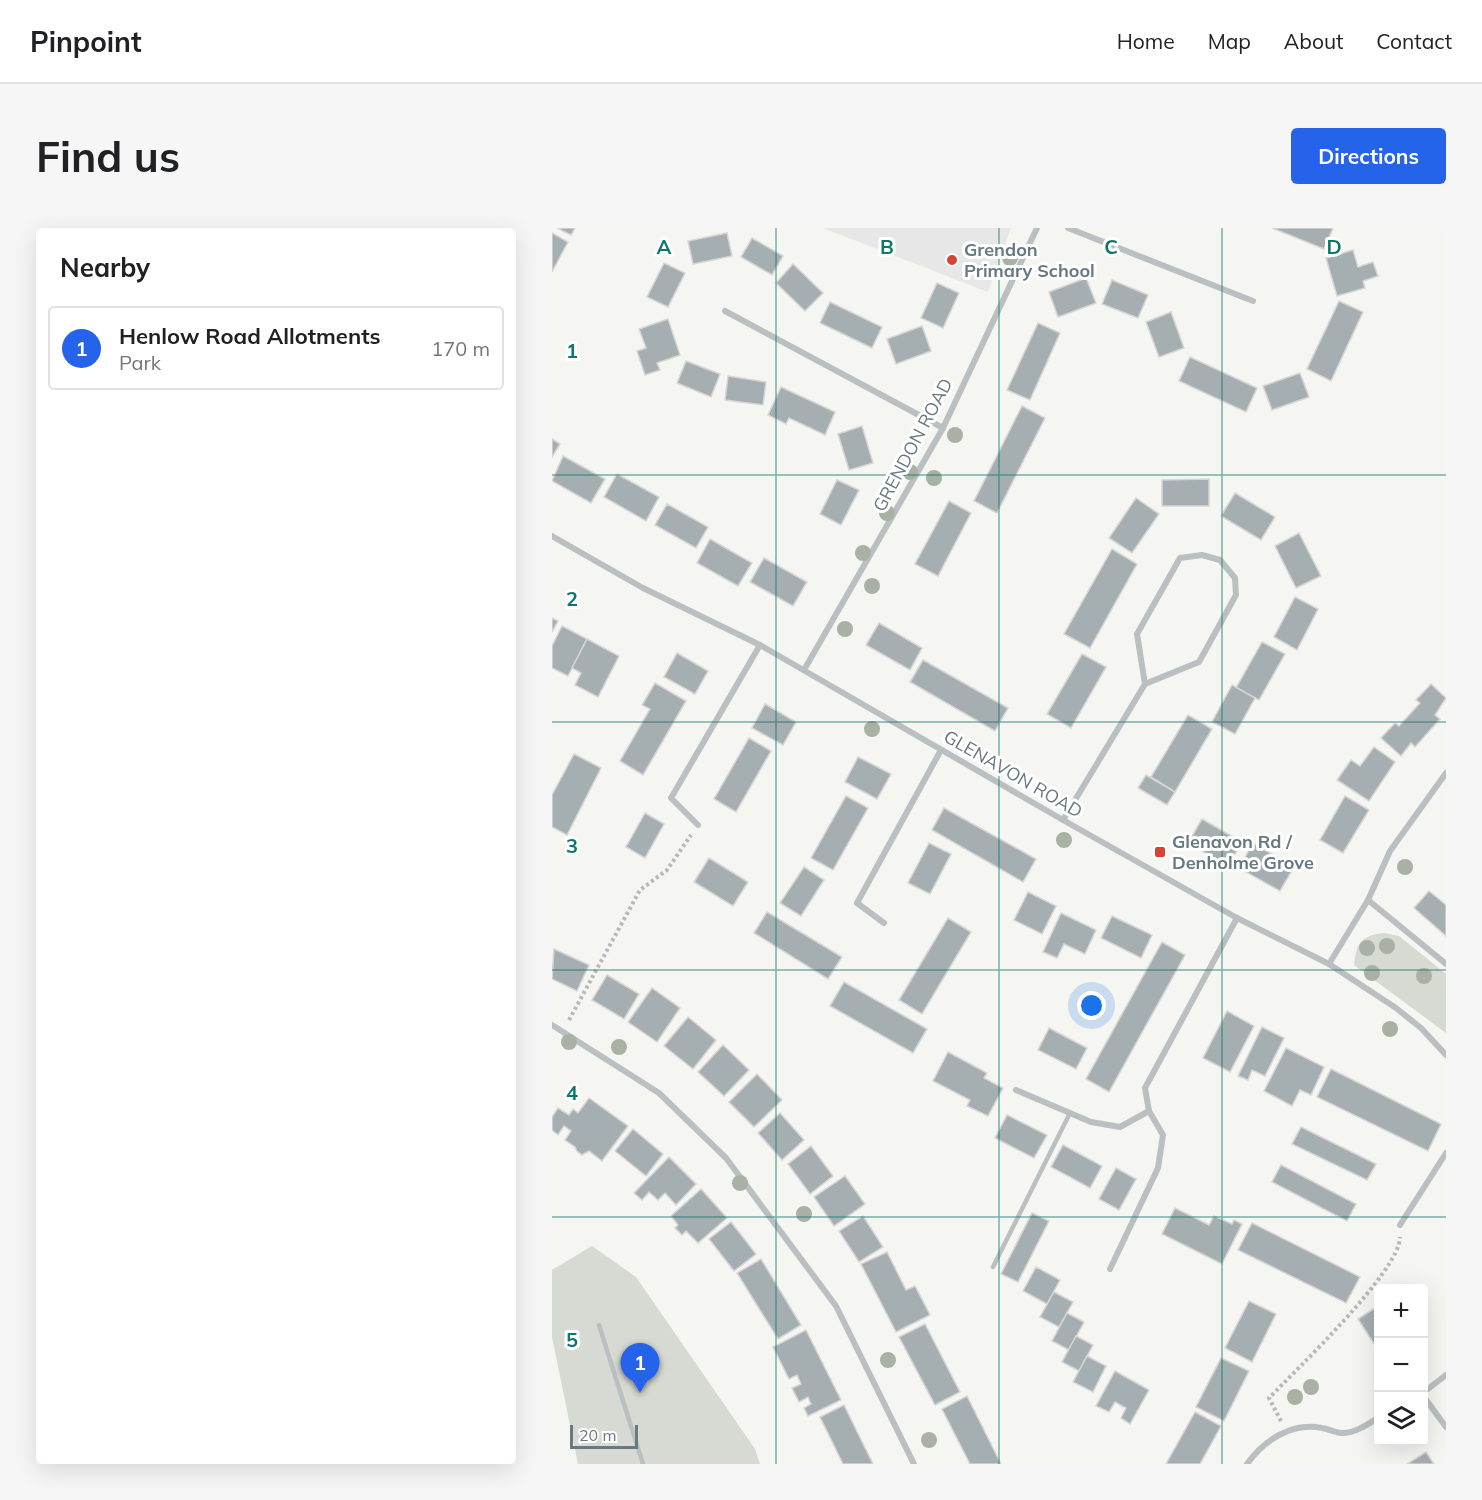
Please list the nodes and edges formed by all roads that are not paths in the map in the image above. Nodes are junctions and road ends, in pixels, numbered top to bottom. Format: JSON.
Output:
{"nodes":[{"id":1,"x":1037,"y":228,"type":"edge"},
{"id":2,"x":1068,"y":228,"type":"edge"},
{"id":3,"x":1253,"y":301,"type":"dead end"},
{"id":4,"x":725,"y":311,"type":"dead end"},
{"id":5,"x":943,"y":428,"type":"junction"},
{"id":6,"x":552,"y":536,"type":"edge"},
{"id":7,"x":760,"y":645,"type":"junction"},
{"id":8,"x":804,"y":670,"type":"junction"},
{"id":9,"x":1145,"y":684,"type":"junction"},
{"id":10,"x":941,"y":750,"type":"junction"},
{"id":11,"x":1446,"y":773,"type":"edge"},
{"id":12,"x":1063,"y":820,"type":"junction"},
{"id":13,"x":699,"y":825,"type":"road end"},
{"id":14,"x":1368,"y":900,"type":"junction"},
{"id":15,"x":1237,"y":918,"type":"junction"},
{"id":16,"x":884,"y":923,"type":"dead end"},
{"id":17,"x":1329,"y":964,"type":"junction"},
{"id":18,"x":1446,"y":964,"type":"edge"},
{"id":19,"x":552,"y":1025,"type":"edge"},
{"id":20,"x":1446,"y":1055,"type":"edge"},
{"id":21,"x":1016,"y":1090,"type":"dead end"},
{"id":22,"x":1149,"y":1111,"type":"junction"},
{"id":23,"x":1070,"y":1113,"type":"junction"},
{"id":24,"x":1446,"y":1152,"type":"edge"},
{"id":25,"x":1400,"y":1225,"type":"road end"},
{"id":26,"x":993,"y":1267,"type":"dead end"},
{"id":27,"x":1110,"y":1269,"type":"dead end"},
{"id":28,"x":599,"y":1325,"type":"dead end"},
{"id":29,"x":1446,"y":1375,"type":"edge"},
{"id":30,"x":1428,"y":1389,"type":"edge"},
{"id":31,"x":1428,"y":1402,"type":"edge"},
{"id":32,"x":1374,"y":1420,"type":"edge"},
{"id":33,"x":1446,"y":1427,"type":"edge"},
{"id":34,"x":643,"y":1464,"type":"edge"},
{"id":35,"x":914,"y":1464,"type":"edge"},
{"id":36,"x":1247,"y":1464,"type":"edge"}],
"edges":[{"from":1,"to":5,"type":"street","name":"GRENDON ROAD"},
{"from":2,"to":3,"type":"street"},
{"from":4,"to":5,"type":"street"},
{"from":5,"to":8,"type":"street","name":"GRENDON ROAD"},
{"from":6,"to":7,"type":"street","name":"GLENAVON ROAD"},
{"from":7,"to":8,"type":"street","name":"GLENAVON ROAD"},
{"from":7,"to":13,"type":"street"},
{"from":8,"to":10,"type":"street","name":"GLENAVON ROAD"},
{"from":9,"to":9,"type":"street"},
{"from":9,"to":12,"type":"street"},
{"from":10,"to":12,"type":"street","name":"GLENAVON ROAD"},
{"from":10,"to":16,"type":"street"},
{"from":11,"to":14,"type":"street"},
{"from":12,"to":15,"type":"street","name":"GLENAVON ROAD"},
{"from":14,"to":17,"type":"street"},
{"from":14,"to":18,"type":"street"},
{"from":15,"to":17,"type":"street","name":"GLENAVON ROAD"},
{"from":15,"to":22,"type":"street"},
{"from":17,"to":20,"type":"street","name":"GLENAVON ROAD"},
{"from":19,"to":35,"type":"street"},
{"from":21,"to":23,"type":"street"},
{"from":22,"to":23,"type":"street"},
{"from":22,"to":27,"type":"street"},
{"from":23,"to":26,"type":"lane"},
{"from":24,"to":25,"type":"street"},
{"from":28,"to":34,"type":"lane"},
{"from":29,"to":30,"type":"street"},
{"from":31,"to":33,"type":"street"},
{"from":32,"to":36,"type":"street"}]}
